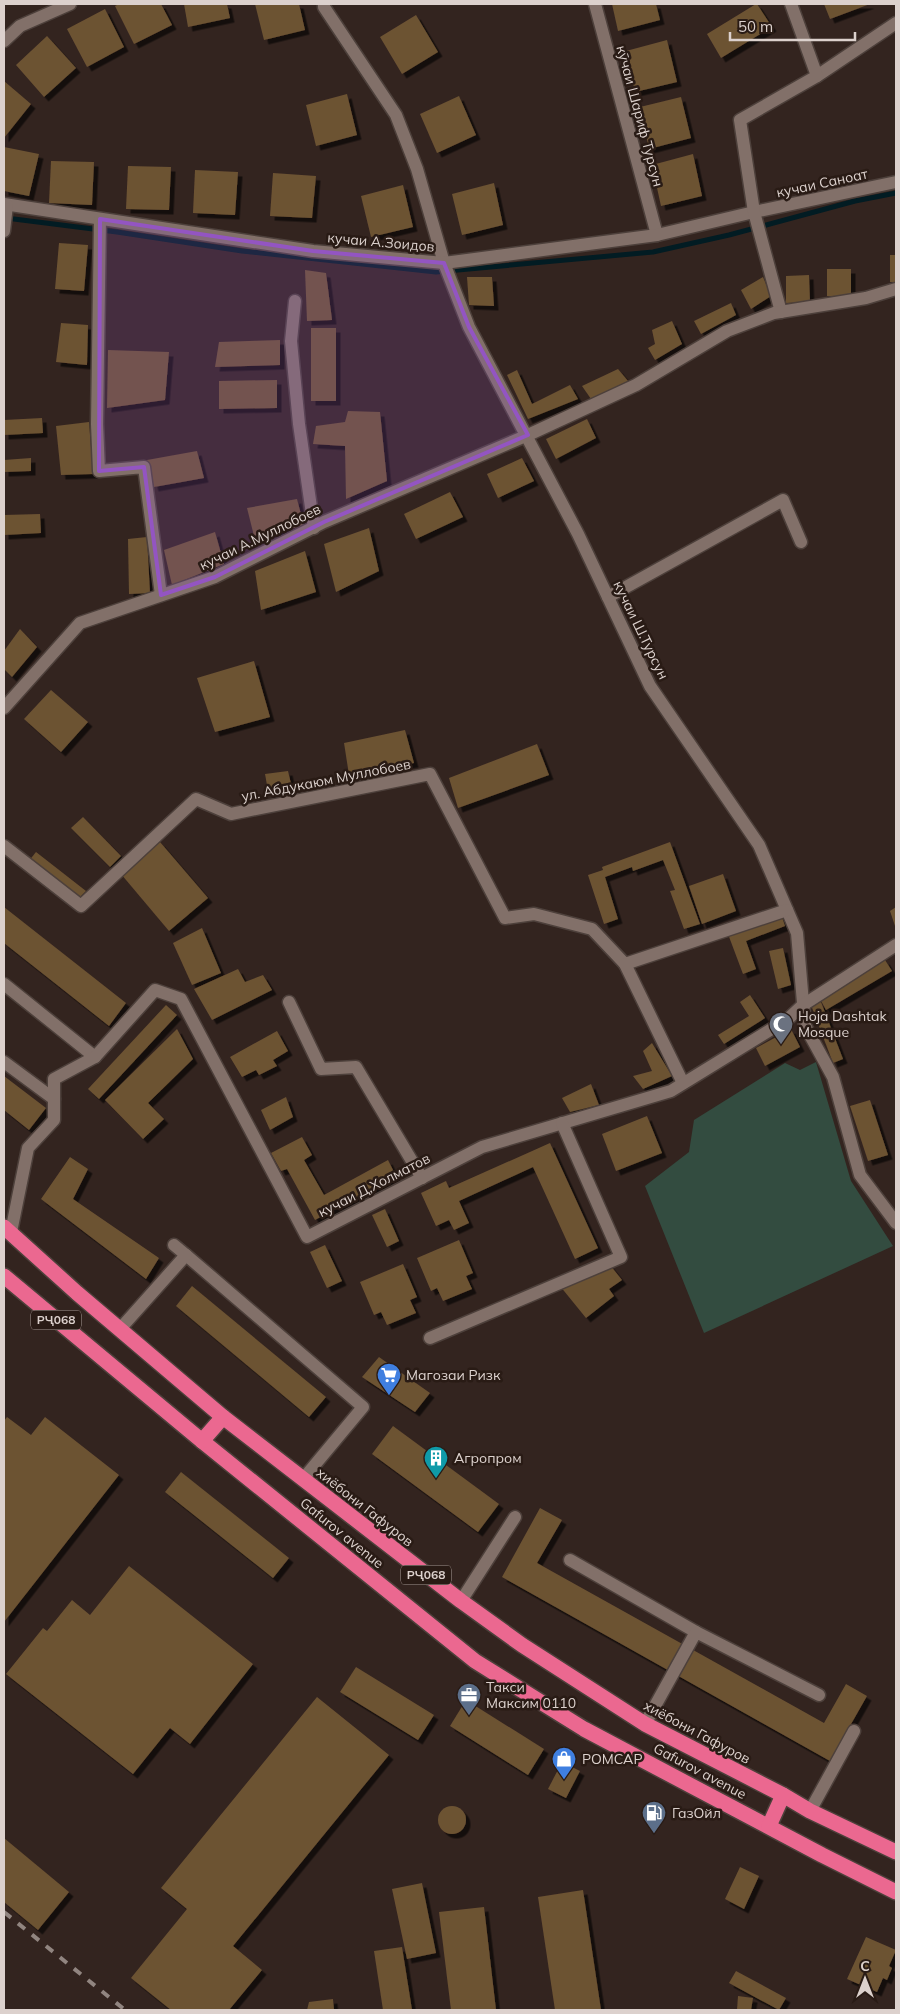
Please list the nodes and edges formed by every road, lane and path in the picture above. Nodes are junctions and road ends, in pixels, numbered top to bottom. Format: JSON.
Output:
{"nodes":[{"id":1,"x":70,"y":4,"type":"edge"},
{"id":2,"x":324,"y":4,"type":"edge"},
{"id":3,"x":595,"y":4,"type":"edge"},
{"id":4,"x":791,"y":4,"type":"edge"},
{"id":5,"x":896,"y":23,"type":"edge"},
{"id":6,"x":4,"y":41,"type":"edge"},
{"id":7,"x":817,"y":76,"type":"junction"},
{"id":8,"x":896,"y":182,"type":"edge"},
{"id":9,"x":6,"y":204,"type":"edge"},
{"id":10,"x":755,"y":216,"type":"junction"},
{"id":11,"x":100,"y":221,"type":"junction"},
{"id":12,"x":4,"y":232,"type":"edge"},
{"id":13,"x":657,"y":236,"type":"junction"},
{"id":14,"x":444,"y":264,"type":"junction"},
{"id":15,"x":896,"y":289,"type":"edge"},
{"id":16,"x":295,"y":301,"type":"dead end"},
{"id":17,"x":781,"y":312,"type":"junction"},
{"id":18,"x":528,"y":435,"type":"junction"},
{"id":19,"x":314,"y":528,"type":"junction"},
{"id":20,"x":801,"y":542,"type":"dead end"},
{"id":21,"x":161,"y":595,"type":"junction"},
{"id":22,"x":608,"y":597,"type":"junction"},
{"id":23,"x":4,"y":708,"type":"edge"},
{"id":24,"x":4,"y":846,"type":"edge"},
{"id":25,"x":787,"y":910,"type":"junction"},
{"id":26,"x":896,"y":945,"type":"edge"},
{"id":27,"x":625,"y":964,"type":"junction"},
{"id":28,"x":4,"y":984,"type":"edge"},
{"id":29,"x":289,"y":1002,"type":"dead end"},
{"id":30,"x":803,"y":1005,"type":"junction"},
{"id":31,"x":95,"y":1057,"type":"junction"},
{"id":32,"x":4,"y":1062,"type":"edge"},
{"id":33,"x":683,"y":1083,"type":"junction"},
{"id":34,"x":54,"y":1099,"type":"junction"},
{"id":35,"x":562,"y":1123,"type":"junction"},
{"id":36,"x":422,"y":1178,"type":"junction"},
{"id":37,"x":896,"y":1223,"type":"edge"},
{"id":38,"x":7,"y":1230,"type":"edge"},
{"id":39,"x":174,"y":1246,"type":"dead end"},
{"id":40,"x":186,"y":1255,"type":"junction"},
{"id":41,"x":4,"y":1276,"type":"edge"},
{"id":42,"x":120,"y":1329,"type":"junction"},
{"id":43,"x":430,"y":1338,"type":"dead end"},
{"id":44,"x":223,"y":1417,"type":"junction"},
{"id":45,"x":202,"y":1442,"type":"junction"},
{"id":46,"x":303,"y":1479,"type":"junction"},
{"id":47,"x":515,"y":1517,"type":"dead end"},
{"id":48,"x":570,"y":1560,"type":"dead end"},
{"id":49,"x":461,"y":1601,"type":"junction"},
{"id":50,"x":696,"y":1632,"type":"junction"},
{"id":51,"x":819,"y":1695,"type":"dead end"},
{"id":52,"x":645,"y":1724,"type":"junction"},
{"id":53,"x":854,"y":1731,"type":"dead end"},
{"id":54,"x":783,"y":1795,"type":"junction"},
{"id":55,"x":810,"y":1811,"type":"junction"},
{"id":56,"x":769,"y":1826,"type":"junction"},
{"id":57,"x":896,"y":1852,"type":"edge"},
{"id":58,"x":896,"y":1892,"type":"edge"}],
"edges":[{"from":1,"to":6,"type":"street"},
{"from":2,"to":14,"type":"street"},
{"from":3,"to":13,"type":"street","name":"кӯчаи Шариф Турсун"},
{"from":4,"to":7,"type":"street"},
{"from":5,"to":7,"type":"street"},
{"from":7,"to":10,"type":"street"},
{"from":8,"to":10,"type":"street","name":"кучаи Саноат"},
{"from":9,"to":11,"type":"street","name":"кучаи А.Зоидов"},
{"from":9,"to":12,"type":"street"},
{"from":10,"to":13,"type":"street","name":"кучаи А.Зоидов"},
{"from":10,"to":17,"type":"street"},
{"from":11,"to":14,"type":"street","name":"кучаи А.Зоидов"},
{"from":11,"to":21,"type":"street"},
{"from":13,"to":14,"type":"street","name":"кучаи А.Зоидов"},
{"from":14,"to":18,"type":"street","name":"кучаи Ш.Турсун"},
{"from":15,"to":17,"type":"street","name":"кучаи А.Муллобоев"},
{"from":16,"to":19,"type":"street"},
{"from":17,"to":18,"type":"street","name":"кучаи А.Муллобоев"},
{"from":18,"to":19,"type":"street","name":"кучаи А.Муллобоев"},
{"from":18,"to":22,"type":"street","name":"кучаи Ш.Турсун"},
{"from":19,"to":21,"type":"street","name":"кучаи А.Муллобоев"},
{"from":20,"to":22,"type":"street"},
{"from":21,"to":23,"type":"street","name":"кучаи А.Муллобоев"},
{"from":22,"to":25,"type":"street","name":"кучаи Ш.Турсун"},
{"from":24,"to":27,"type":"street","name":"ул. Абдукаюм Муллобоев"},
{"from":25,"to":27,"type":"street"},
{"from":25,"to":30,"type":"street","name":"кучаи Ш.Турсун"},
{"from":26,"to":30,"type":"street","name":"кучаи Д,Холматов"},
{"from":27,"to":33,"type":"street"},
{"from":28,"to":31,"type":"street"},
{"from":29,"to":36,"type":"street"},
{"from":30,"to":33,"type":"street","name":"кучаи Д,Холматов"},
{"from":30,"to":37,"type":"street"},
{"from":31,"to":34,"type":"street"},
{"from":31,"to":36,"type":"street","name":"кучаи Д,Холматов"},
{"from":32,"to":34,"type":"street"},
{"from":33,"to":35,"type":"street","name":"кучаи Д,Холматов"},
{"from":34,"to":38,"type":"street"},
{"from":35,"to":36,"type":"street","name":"кучаи Д,Холматов"},
{"from":35,"to":43,"type":"street"},
{"from":38,"to":42,"type":"highway","name":"хиёбони Гафуров","number":"РҶ068"},
{"from":39,"to":40,"type":"street"},
{"from":40,"to":42,"type":"street"},
{"from":40,"to":46,"type":"street"},
{"from":41,"to":45,"type":"highway","name":"Gafurov avenue","number":"РҶ068"},
{"from":42,"to":44,"type":"highway","name":"хиёбони Гафуров","number":"РҶ068"},
{"from":44,"to":45,"type":"highway"},
{"from":44,"to":46,"type":"highway","name":"хиёбони Гафуров","number":"РҶ068"},
{"from":45,"to":56,"type":"highway","name":"Gafurov avenue","number":"РҶ068"},
{"from":46,"to":49,"type":"highway","name":"хиёбони Гафуров","number":"РҶ068"},
{"from":47,"to":49,"type":"street"},
{"from":48,"to":50,"type":"street"},
{"from":49,"to":52,"type":"highway","name":"хиёбони Гафуров","number":"РҶ068"},
{"from":50,"to":51,"type":"street"},
{"from":50,"to":52,"type":"street"},
{"from":52,"to":54,"type":"highway","name":"хиёбони Гафуров","number":"РҶ068"},
{"from":53,"to":55,"type":"street"},
{"from":54,"to":55,"type":"highway","name":"хиёбони Гафуров","number":"РҶ068"},
{"from":54,"to":56,"type":"highway"},
{"from":55,"to":57,"type":"highway","name":"хиёбони Гафуров","number":"РҶ068"},
{"from":56,"to":58,"type":"highway","name":"Gafurov avenue","number":"РҶ068"}]}
